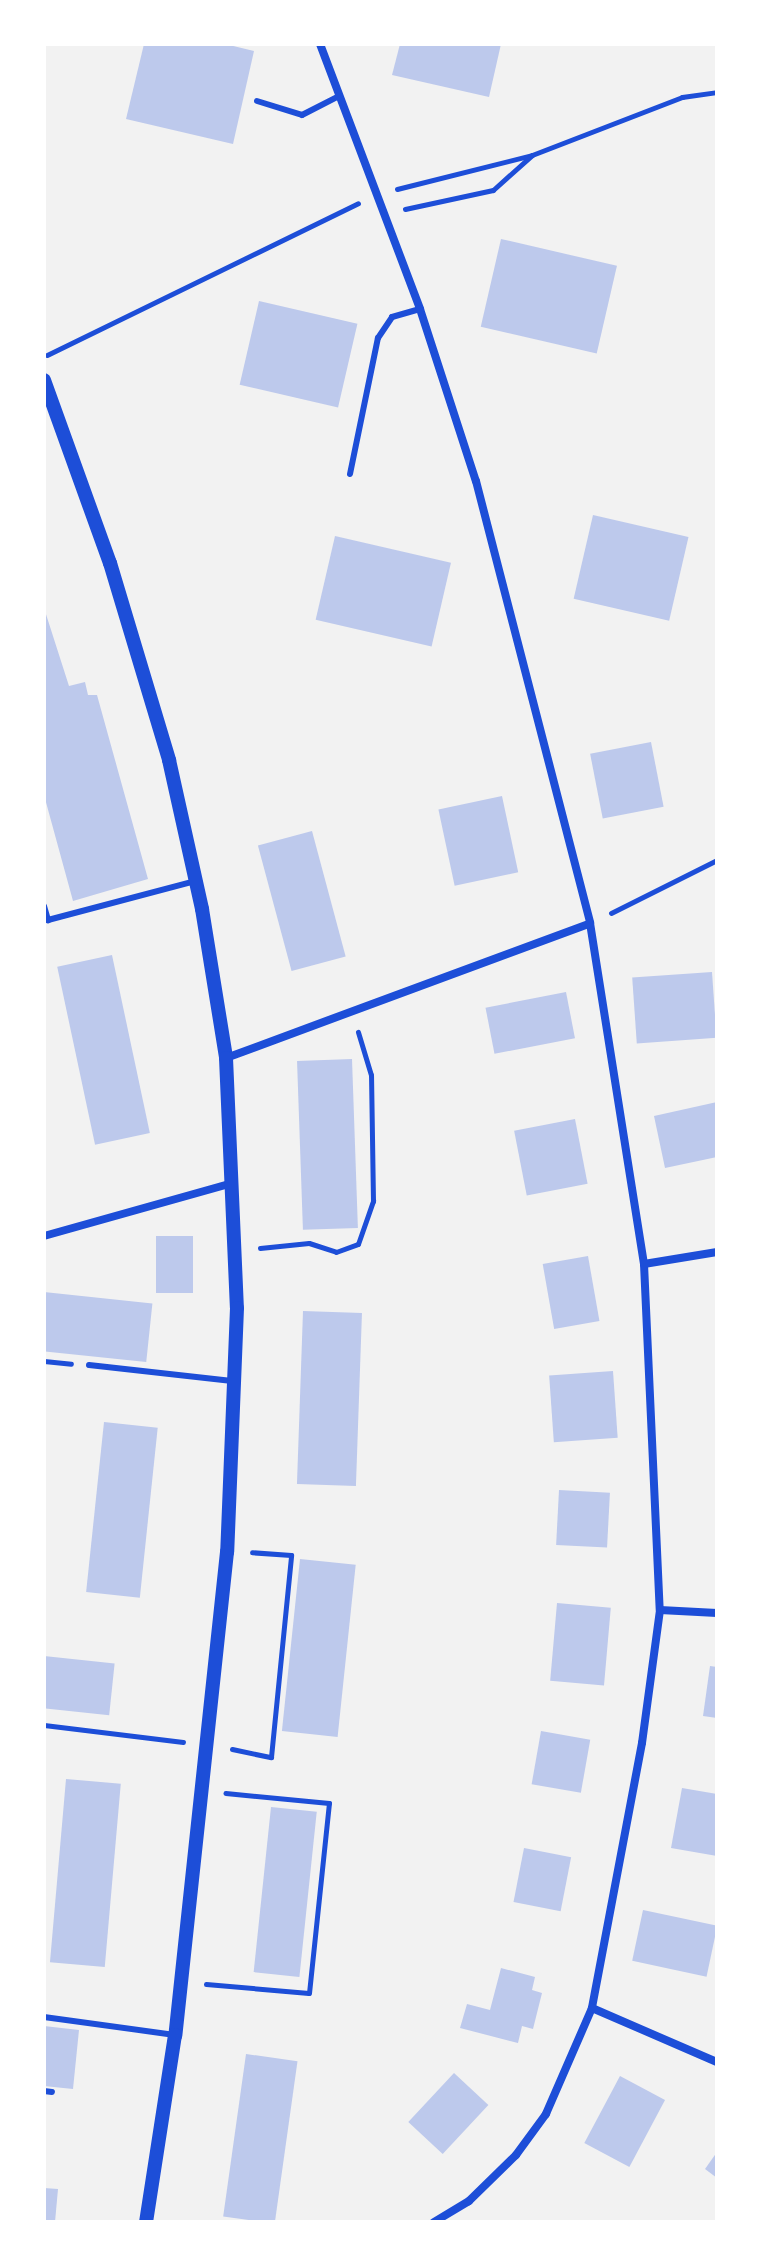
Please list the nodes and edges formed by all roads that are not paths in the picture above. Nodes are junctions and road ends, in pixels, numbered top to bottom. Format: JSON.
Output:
{"nodes":[{"id":1,"x":320,"y":44,"type":"edge"},
{"id":2,"x":339,"y":96,"type":"junction"},
{"id":3,"x":257,"y":101,"type":"dead end"},
{"id":4,"x":420,"y":309,"type":"junction"},
{"id":5,"x":44,"y":380,"type":"edge"},
{"id":6,"x":350,"y":474,"type":"dead end"},
{"id":7,"x":196,"y":881,"type":"junction"},
{"id":8,"x":44,"y":906,"type":"edge"},
{"id":9,"x":590,"y":923,"type":"junction"},
{"id":10,"x":226,"y":1058,"type":"junction"},
{"id":11,"x":232,"y":1183,"type":"junction"},
{"id":12,"x":44,"y":1236,"type":"edge"},
{"id":13,"x":717,"y":1252,"type":"edge"},
{"id":14,"x":644,"y":1264,"type":"junction"},
{"id":15,"x":89,"y":1365,"type":"dead end"},
{"id":16,"x":235,"y":1381,"type":"junction"},
{"id":17,"x":660,"y":1610,"type":"junction"},
{"id":18,"x":717,"y":1613,"type":"edge"},
{"id":19,"x":592,"y":2008,"type":"junction"},
{"id":20,"x":44,"y":2017,"type":"edge"},
{"id":21,"x":175,"y":2035,"type":"junction"},
{"id":22,"x":717,"y":2062,"type":"edge"},
{"id":23,"x":44,"y":2091,"type":"edge"},
{"id":24,"x":52,"y":2092,"type":"dead end"},
{"id":25,"x":146,"y":2222,"type":"edge"},
{"id":26,"x":434,"y":2222,"type":"edge"}],
"edges":[{"from":1,"to":2,"type":"street"},
{"from":2,"to":3,"type":"lane"},
{"from":2,"to":4,"type":"street"},
{"from":4,"to":6,"type":"lane"},
{"from":4,"to":9,"type":"street"},
{"from":5,"to":7,"type":"street"},
{"from":7,"to":8,"type":"lane"},
{"from":7,"to":10,"type":"street"},
{"from":9,"to":10,"type":"street"},
{"from":9,"to":14,"type":"street"},
{"from":10,"to":11,"type":"street"},
{"from":11,"to":12,"type":"street"},
{"from":11,"to":16,"type":"street"},
{"from":13,"to":14,"type":"street"},
{"from":14,"to":17,"type":"street"},
{"from":15,"to":16,"type":"lane"},
{"from":16,"to":21,"type":"street"},
{"from":17,"to":18,"type":"street"},
{"from":17,"to":19,"type":"street"},
{"from":19,"to":22,"type":"street"},
{"from":19,"to":26,"type":"street"},
{"from":20,"to":21,"type":"lane"},
{"from":21,"to":25,"type":"street"},
{"from":23,"to":24,"type":"lane"}]}
